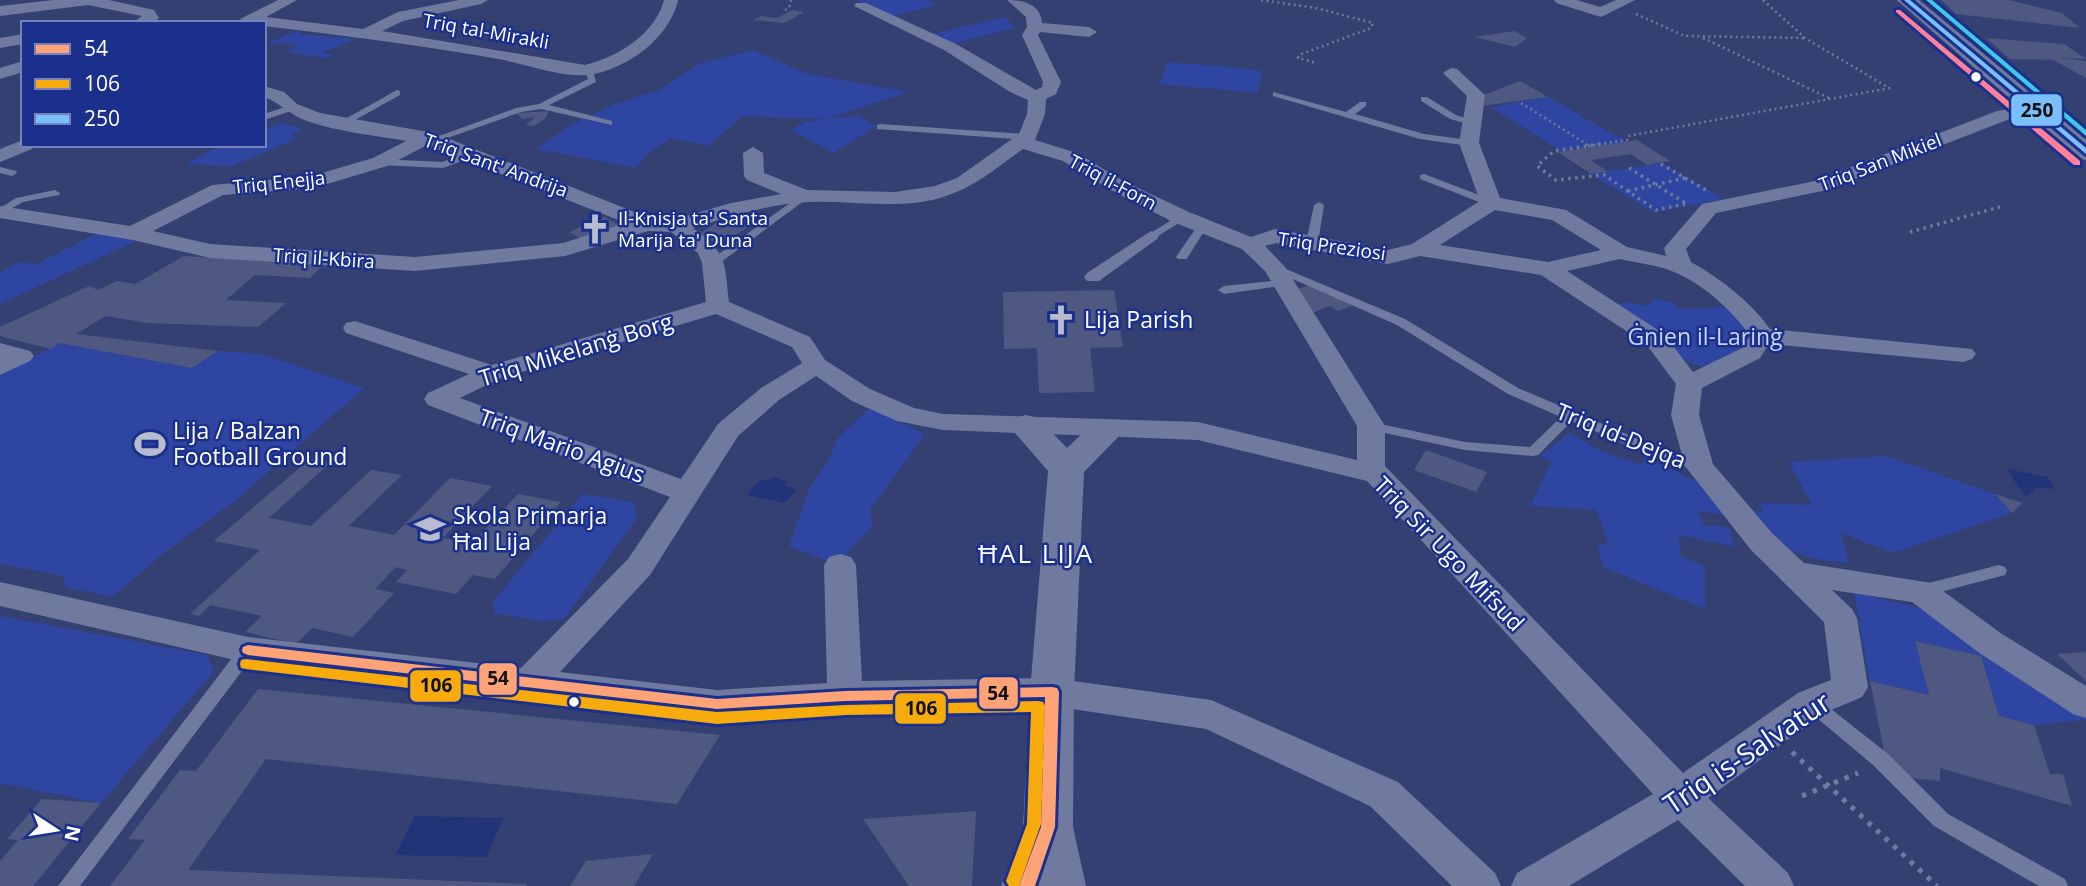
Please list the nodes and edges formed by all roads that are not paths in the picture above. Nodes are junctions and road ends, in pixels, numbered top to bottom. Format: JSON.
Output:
{"nodes":[{"id":1,"x":89,"y":0,"type":"edge"},
{"id":2,"x":481,"y":0,"type":"edge"},
{"id":3,"x":671,"y":0,"type":"edge"},
{"id":4,"x":1014,"y":0,"type":"edge"},
{"id":5,"x":1561,"y":0,"type":"edge"},
{"id":6,"x":1907,"y":0,"type":"edge"},
{"id":7,"x":1925,"y":0,"type":"edge"},
{"id":8,"x":290,"y":1,"type":"edge"},
{"id":9,"x":861,"y":6,"type":"dead end"},
{"id":10,"x":1628,"y":6,"type":"edge"},
{"id":11,"x":0,"y":11,"type":"edge"},
{"id":12,"x":144,"y":21,"type":"edge"},
{"id":13,"x":245,"y":21,"type":"edge"},
{"id":14,"x":266,"y":23,"type":"edge"},
{"id":15,"x":293,"y":25,"type":"junction"},
{"id":16,"x":1035,"y":27,"type":"junction"},
{"id":17,"x":1089,"y":32,"type":"dead end"},
{"id":18,"x":365,"y":34,"type":"junction"},
{"id":19,"x":21,"y":39,"type":"edge"},
{"id":20,"x":0,"y":43,"type":"edge"},
{"id":21,"x":21,"y":67,"type":"edge"},
{"id":22,"x":589,"y":71,"type":"junction"},
{"id":23,"x":1451,"y":73,"type":"dead end"},
{"id":24,"x":0,"y":74,"type":"edge"},
{"id":25,"x":266,"y":93,"type":"edge"},
{"id":26,"x":397,"y":93,"type":"dead end"},
{"id":27,"x":1276,"y":94,"type":"dead end"},
{"id":28,"x":1037,"y":97,"type":"junction"},
{"id":29,"x":1424,"y":99,"type":"dead end"},
{"id":30,"x":1363,"y":104,"type":"dead end"},
{"id":31,"x":541,"y":106,"type":"junction"},
{"id":32,"x":291,"y":108,"type":"junction"},
{"id":33,"x":2037,"y":110,"type":"junction"},
{"id":34,"x":266,"y":116,"type":"edge"},
{"id":35,"x":1346,"y":116,"type":"junction"},
{"id":36,"x":1472,"y":122,"type":"junction"},
{"id":37,"x":343,"y":123,"type":"junction"},
{"id":38,"x":609,"y":123,"type":"dead end"},
{"id":39,"x":880,"y":127,"type":"dead end"},
{"id":40,"x":2086,"y":136,"type":"edge"},
{"id":41,"x":430,"y":139,"type":"junction"},
{"id":42,"x":1025,"y":140,"type":"junction"},
{"id":43,"x":1469,"y":143,"type":"junction"},
{"id":44,"x":21,"y":147,"type":"edge"},
{"id":45,"x":2086,"y":152,"type":"edge"},
{"id":46,"x":752,"y":153,"type":"dead end"},
{"id":47,"x":470,"y":155,"type":"junction"},
{"id":48,"x":0,"y":156,"type":"edge"},
{"id":49,"x":380,"y":162,"type":"junction"},
{"id":50,"x":0,"y":170,"type":"edge"},
{"id":51,"x":12,"y":173,"type":"dead end"},
{"id":52,"x":1424,"y":177,"type":"dead end"},
{"id":53,"x":769,"y":181,"type":"junction"},
{"id":54,"x":55,"y":193,"type":"dead end"},
{"id":55,"x":804,"y":196,"type":"junction"},
{"id":56,"x":1491,"y":203,"type":"junction"},
{"id":57,"x":1319,"y":205,"type":"dead end"},
{"id":58,"x":731,"y":209,"type":"junction"},
{"id":59,"x":0,"y":212,"type":"edge"},
{"id":60,"x":1181,"y":218,"type":"junction"},
{"id":61,"x":648,"y":224,"type":"junction"},
{"id":62,"x":1203,"y":225,"type":"junction"},
{"id":63,"x":677,"y":226,"type":"junction"},
{"id":64,"x":133,"y":233,"type":"junction"},
{"id":65,"x":1151,"y":236,"type":"joint"},
{"id":66,"x":1312,"y":243,"type":"junction"},
{"id":67,"x":1250,"y":244,"type":"junction"},
{"id":68,"x":1420,"y":249,"type":"junction"},
{"id":69,"x":1620,"y":252,"type":"junction"},
{"id":70,"x":1182,"y":257,"type":"dead end"},
{"id":71,"x":713,"y":262,"type":"junction"},
{"id":72,"x":1681,"y":266,"type":"junction"},
{"id":73,"x":1548,"y":270,"type":"junction"},
{"id":74,"x":1279,"y":275,"type":"junction"},
{"id":75,"x":1093,"y":277,"type":"dead end"},
{"id":76,"x":1224,"y":290,"type":"dead end"},
{"id":77,"x":718,"y":306,"type":"junction"},
{"id":78,"x":355,"y":328,"type":"dead end"},
{"id":79,"x":1762,"y":336,"type":"junction"},
{"id":80,"x":0,"y":351,"type":"edge"},
{"id":81,"x":1963,"y":354,"type":"dead end"},
{"id":82,"x":816,"y":365,"type":"junction"},
{"id":83,"x":0,"y":367,"type":"edge"},
{"id":84,"x":492,"y":373,"type":"junction"},
{"id":85,"x":1689,"y":384,"type":"junction"},
{"id":86,"x":437,"y":399,"type":"joint"},
{"id":87,"x":1570,"y":416,"type":"junction"},
{"id":88,"x":1026,"y":426,"type":"junction"},
{"id":89,"x":1371,"y":426,"type":"junction"},
{"id":90,"x":1110,"y":429,"type":"junction"},
{"id":91,"x":1699,"y":466,"type":"junction"},
{"id":92,"x":1066,"y":468,"type":"junction"},
{"id":93,"x":1377,"y":474,"type":"junction"},
{"id":94,"x":686,"y":492,"type":"junction"},
{"id":95,"x":840,"y":565,"type":"dead end"},
{"id":96,"x":1998,"y":571,"type":"dead end"},
{"id":97,"x":1797,"y":574,"type":"junction"},
{"id":98,"x":1921,"y":591,"type":"junction"},
{"id":99,"x":0,"y":594,"type":"edge"},
{"id":100,"x":248,"y":650,"type":"junction"},
{"id":101,"x":529,"y":682,"type":"junction"},
{"id":102,"x":1052,"y":692,"type":"junction"},
{"id":103,"x":845,"y":696,"type":"junction"},
{"id":104,"x":1811,"y":703,"type":"junction"},
{"id":105,"x":2086,"y":704,"type":"edge"},
{"id":106,"x":1679,"y":795,"type":"junction"},
{"id":107,"x":1048,"y":827,"type":"junction"},
{"id":108,"x":68,"y":886,"type":"edge"},
{"id":109,"x":1027,"y":886,"type":"edge"},
{"id":110,"x":1060,"y":886,"type":"edge"},
{"id":111,"x":1480,"y":886,"type":"edge"},
{"id":112,"x":1532,"y":886,"type":"edge"},
{"id":113,"x":1773,"y":886,"type":"edge"},
{"id":114,"x":2059,"y":886,"type":"edge"}],
"edges":[{"from":1,"to":11,"type":"street"},
{"from":1,"to":12,"type":"street"},
{"from":2,"to":18,"type":"street"},
{"from":3,"to":22,"type":"street"},
{"from":4,"to":16,"type":"street"},
{"from":5,"to":10,"type":"street"},
{"from":6,"to":33,"type":"highway"},
{"from":7,"to":40,"type":"highway"},
{"from":8,"to":13,"type":"street"},
{"from":8,"to":15,"type":"street"},
{"from":9,"to":28,"type":"street"},
{"from":14,"to":15,"type":"street","name":"Triq tal-Mirakli"},
{"from":15,"to":18,"type":"street","name":"Triq tal-Mirakli"},
{"from":16,"to":17,"type":"street"},
{"from":16,"to":28,"type":"street"},
{"from":18,"to":22,"type":"street","name":"Triq tal-Mirakli"},
{"from":19,"to":20,"type":"street"},
{"from":21,"to":24,"type":"street"},
{"from":22,"to":31,"type":"lane"},
{"from":23,"to":36,"type":"street"},
{"from":25,"to":32,"type":"street","name":"Triq Sant' Andrija"},
{"from":26,"to":37,"type":"lane"},
{"from":27,"to":35,"type":"lane"},
{"from":28,"to":42,"type":"street"},
{"from":29,"to":36,"type":"lane"},
{"from":30,"to":35,"type":"lane"},
{"from":31,"to":38,"type":"lane"},
{"from":31,"to":41,"type":"lane"},
{"from":32,"to":34,"type":"lane"},
{"from":32,"to":37,"type":"street","name":"Triq Sant' Andrija"},
{"from":33,"to":45,"type":"highway"},
{"from":33,"to":72,"type":"street","name":"Triq San Mikiel"},
{"from":35,"to":43,"type":"lane"},
{"from":36,"to":43,"type":"street"},
{"from":37,"to":41,"type":"street","name":"Triq Sant' Andrija"},
{"from":39,"to":42,"type":"lane"},
{"from":41,"to":47,"type":"street","name":"Triq Sant' Andrija"},
{"from":41,"to":49,"type":"street","name":"Triq Enejja"},
{"from":42,"to":55,"type":"street"},
{"from":42,"to":60,"type":"street","name":"Triq il-Forn"},
{"from":43,"to":56,"type":"street"},
{"from":44,"to":48,"type":"street"},
{"from":46,"to":53,"type":"street"},
{"from":47,"to":49,"type":"lane"},
{"from":47,"to":61,"type":"street","name":"Triq Sant' Andrija"},
{"from":49,"to":64,"type":"street","name":"Triq Enejja"},
{"from":50,"to":51,"type":"lane"},
{"from":52,"to":56,"type":"lane"},
{"from":53,"to":55,"type":"street"},
{"from":53,"to":58,"type":"street"},
{"from":54,"to":59,"type":"lane"},
{"from":55,"to":58,"type":"street"},
{"from":55,"to":71,"type":"lane"},
{"from":56,"to":68,"type":"street","name":"Triq Preziosi"},
{"from":56,"to":69,"type":"street"},
{"from":57,"to":66,"type":"lane"},
{"from":58,"to":63,"type":"street"},
{"from":59,"to":64,"type":"street","name":"Triq il-Kbira"},
{"from":60,"to":62,"type":"street","name":"Triq il-Forn"},
{"from":60,"to":65,"type":"lane"},
{"from":61,"to":63,"type":"street"},
{"from":61,"to":64,"type":"street","name":"Triq il-Kbira"},
{"from":62,"to":67,"type":"street","name":"Triq il-Forn"},
{"from":62,"to":70,"type":"lane"},
{"from":63,"to":71,"type":"street"},
{"from":65,"to":75,"type":"street"},
{"from":66,"to":67,"type":"street","name":"Triq Preziosi"},
{"from":66,"to":68,"type":"street","name":"Triq Preziosi"},
{"from":67,"to":74,"type":"street","name":"Triq il-Forn"},
{"from":68,"to":73,"type":"street"},
{"from":69,"to":72,"type":"street"},
{"from":69,"to":73,"type":"street"},
{"from":71,"to":77,"type":"street"},
{"from":72,"to":79,"type":"street"},
{"from":73,"to":85,"type":"street"},
{"from":74,"to":76,"type":"lane"},
{"from":74,"to":87,"type":"lane","name":"Triq id-Dejqa"},
{"from":74,"to":89,"type":"street","name":"Triq il-Forn"},
{"from":77,"to":82,"type":"street"},
{"from":77,"to":84,"type":"street","name":"Triq Mikelanġ Borg"},
{"from":78,"to":84,"type":"street"},
{"from":79,"to":81,"type":"street"},
{"from":79,"to":85,"type":"street"},
{"from":80,"to":83,"type":"street"},
{"from":82,"to":88,"type":"street"},
{"from":82,"to":94,"type":"street"},
{"from":84,"to":86,"type":"street","name":"Triq Mikelanġ Borg"},
{"from":85,"to":91,"type":"street"},
{"from":86,"to":94,"type":"street","name":"Triq Mario Agius"},
{"from":87,"to":89,"type":"lane"},
{"from":87,"to":91,"type":"lane","name":"Triq id-Dejqa"},
{"from":88,"to":90,"type":"street","name":"Triq Sir Ugo Mifsud"},
{"from":88,"to":92,"type":"street"},
{"from":89,"to":93,"type":"street"},
{"from":90,"to":92,"type":"street"},
{"from":90,"to":93,"type":"street","name":"Triq Sir Ugo Mifsud"},
{"from":91,"to":97,"type":"street","name":"Triq id-Dejqa"},
{"from":92,"to":102,"type":"street"},
{"from":93,"to":106,"type":"street","name":"Triq Sir Ugo Mifsud"},
{"from":94,"to":101,"type":"street"},
{"from":95,"to":103,"type":"street"},
{"from":96,"to":98,"type":"lane"},
{"from":97,"to":98,"type":"street"},
{"from":97,"to":104,"type":"street","name":"Triq is-Salvatur"},
{"from":98,"to":105,"type":"street"},
{"from":99,"to":100,"type":"street"},
{"from":100,"to":101,"type":"street"},
{"from":100,"to":108,"type":"lane"},
{"from":101,"to":103,"type":"street"},
{"from":102,"to":103,"type":"street"},
{"from":102,"to":107,"type":"street"},
{"from":102,"to":111,"type":"street"},
{"from":104,"to":106,"type":"street","name":"Triq is-Salvatur"},
{"from":104,"to":114,"type":"lane"},
{"from":106,"to":112,"type":"street","name":"Triq is-Salvatur"},
{"from":106,"to":113,"type":"street","name":"Triq Sir Ugo Mifsud"},
{"from":107,"to":109,"type":"street"},
{"from":107,"to":110,"type":"street"}]}
